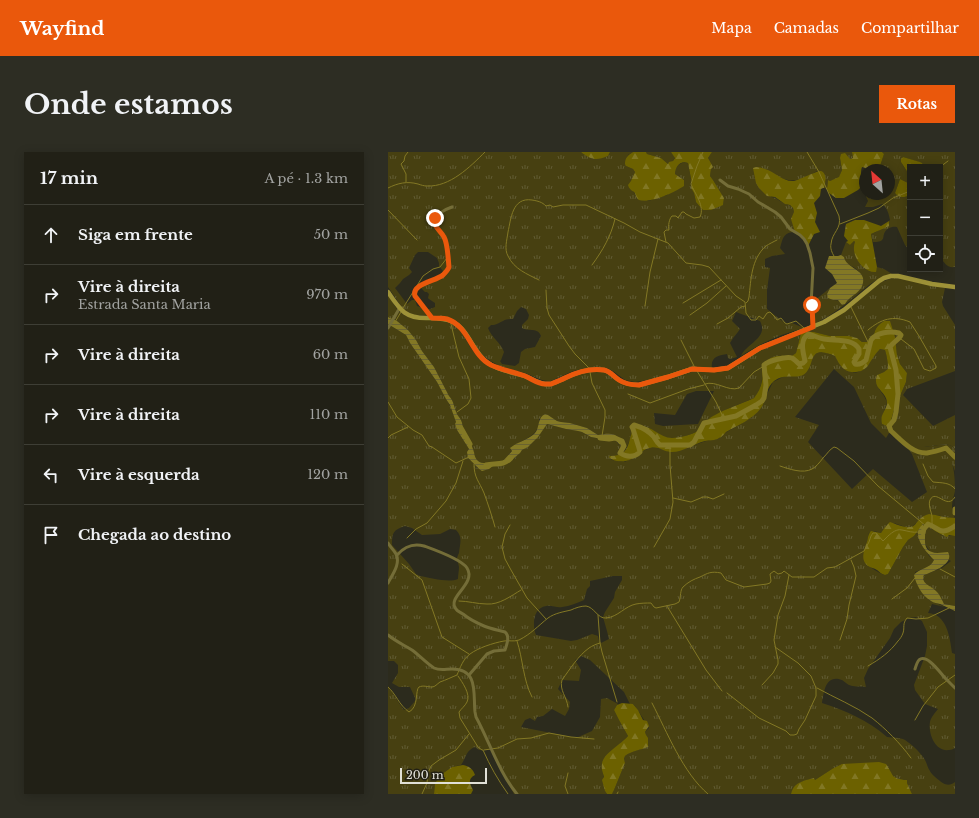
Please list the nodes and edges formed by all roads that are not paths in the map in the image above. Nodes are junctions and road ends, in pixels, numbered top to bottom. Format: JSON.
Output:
{"nodes":[{"id":1,"x":720,"y":180,"type":"dead end"},
{"id":2,"x":452,"y":207,"type":"dead end"},
{"id":3,"x":955,"y":287,"type":"edge"},
{"id":4,"x":388,"y":292,"type":"edge"},
{"id":5,"x":399,"y":309,"type":"junction"},
{"id":6,"x":432,"y":318,"type":"junction"},
{"id":7,"x":388,"y":327,"type":"edge"},
{"id":8,"x":813,"y":327,"type":"junction"},
{"id":9,"x":388,"y":543,"type":"edge"},
{"id":10,"x":396,"y":555,"type":"junction"},
{"id":11,"x":388,"y":583,"type":"edge"},
{"id":12,"x":388,"y":635,"type":"edge"},
{"id":13,"x":915,"y":669,"type":"dead end"},
{"id":14,"x":469,"y":675,"type":"junction"},
{"id":15,"x":955,"y":688,"type":"edge"},
{"id":16,"x":517,"y":794,"type":"edge"}],
"edges":[{"from":1,"to":8,"type":"street"},
{"from":2,"to":6,"type":"street"},
{"from":3,"to":8,"type":"street"},
{"from":4,"to":5,"type":"street"},
{"from":5,"to":6,"type":"street"},
{"from":5,"to":7,"type":"street"},
{"from":6,"to":8,"type":"street"},
{"from":9,"to":10,"type":"street"},
{"from":10,"to":11,"type":"street"},
{"from":10,"to":14,"type":"street"},
{"from":12,"to":14,"type":"street"},
{"from":13,"to":15,"type":"street"},
{"from":14,"to":16,"type":"street"}]}
